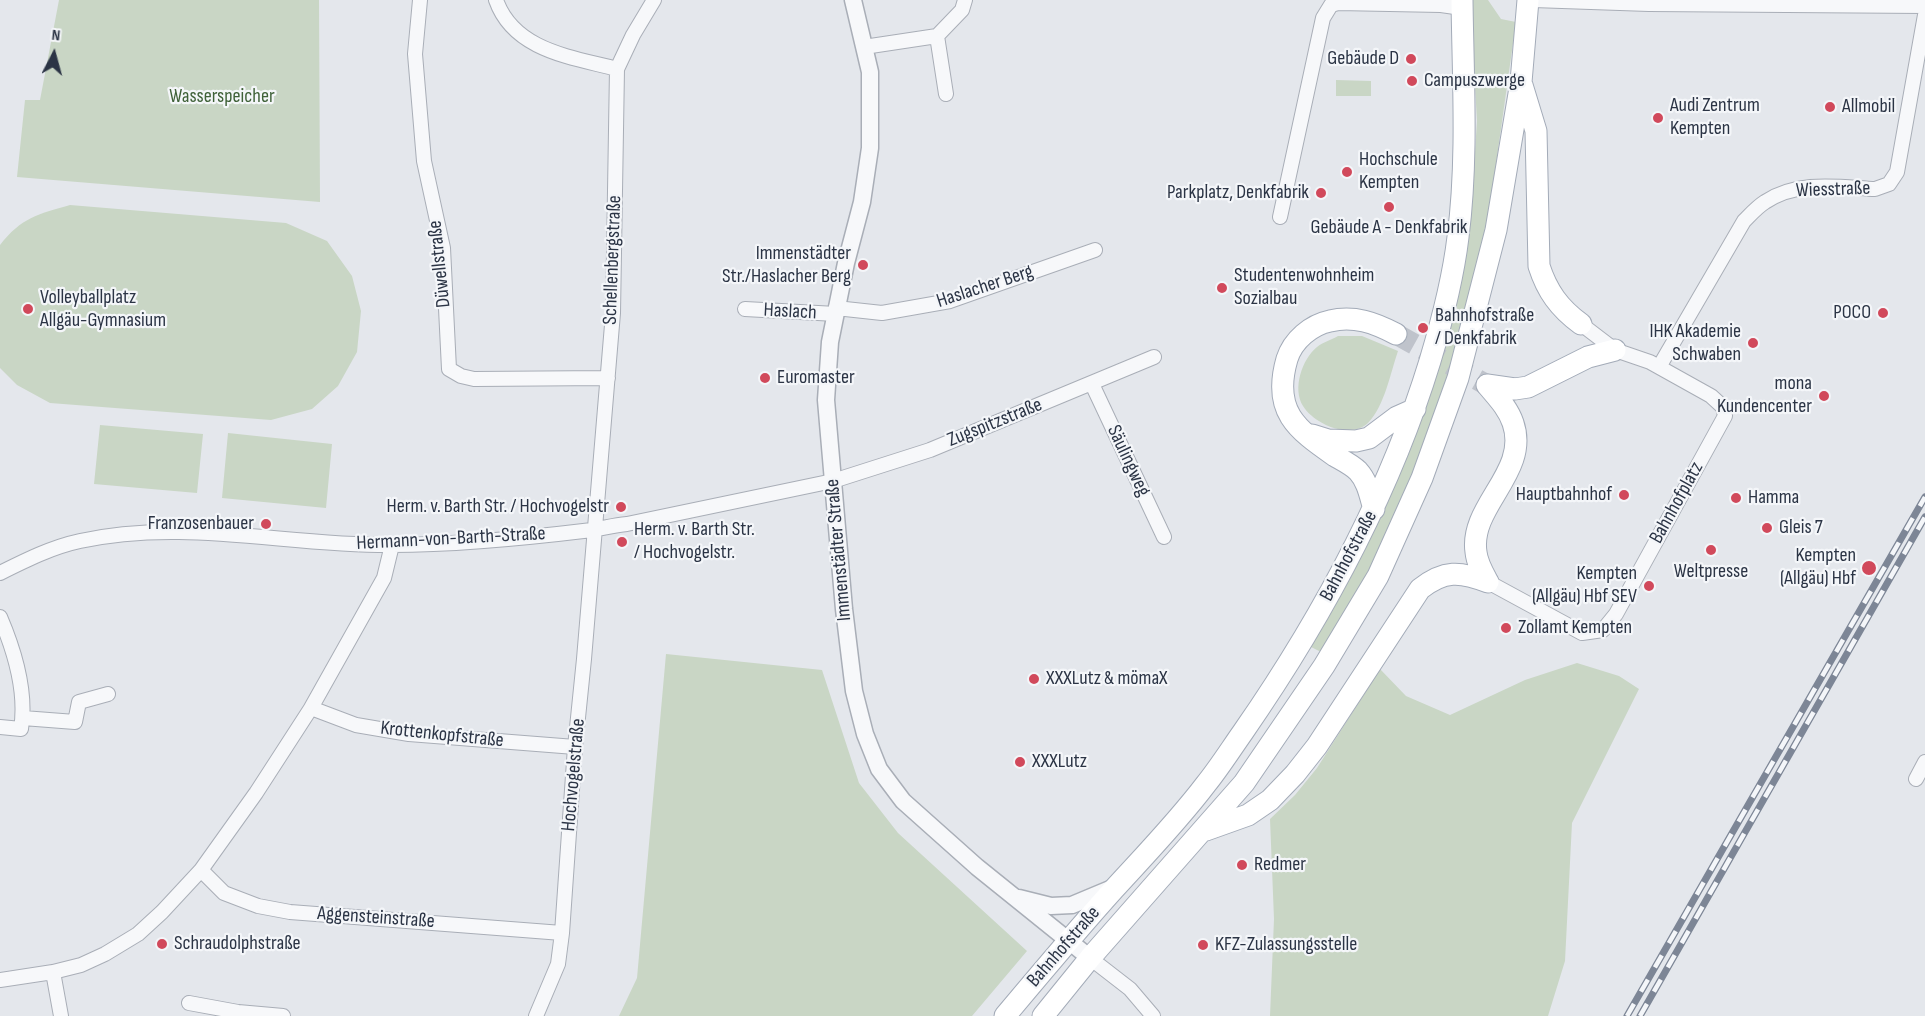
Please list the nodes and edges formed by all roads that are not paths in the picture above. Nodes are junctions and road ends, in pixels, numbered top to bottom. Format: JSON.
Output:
{"nodes":[{"id":1,"x":420,"y":0,"type":"edge"},
{"id":2,"x":496,"y":0,"type":"edge"},
{"id":3,"x":654,"y":0,"type":"edge"},
{"id":4,"x":853,"y":0,"type":"edge"},
{"id":5,"x":965,"y":0,"type":"edge"},
{"id":6,"x":1528,"y":0,"type":"edge"},
{"id":7,"x":1533,"y":0,"type":"edge"},
{"id":8,"x":1462,"y":4,"type":"edge"},
{"id":9,"x":1925,"y":6,"type":"edge"},
{"id":10,"x":1925,"y":15,"type":"edge"},
{"id":11,"x":937,"y":36,"type":"junction"},
{"id":12,"x":864,"y":47,"type":"junction"},
{"id":13,"x":617,"y":69,"type":"junction"},
{"id":14,"x":1521,"y":82,"type":"junction"},
{"id":15,"x":946,"y":94,"type":"dead end"},
{"id":16,"x":1280,"y":217,"type":"dead end"},
{"id":17,"x":1095,"y":250,"type":"dead end"},
{"id":18,"x":745,"y":309,"type":"dead end"},
{"id":19,"x":836,"y":311,"type":"junction"},
{"id":20,"x":1581,"y":324,"type":"joint"},
{"id":21,"x":1396,"y":334,"type":"tunnel mouth"},
{"id":22,"x":1615,"y":350,"type":"junction"},
{"id":23,"x":1154,"y":357,"type":"dead end"},
{"id":24,"x":1659,"y":367,"type":"junction"},
{"id":25,"x":608,"y":378,"type":"junction"},
{"id":26,"x":1092,"y":384,"type":"junction"},
{"id":27,"x":1415,"y":409,"type":"junction"},
{"id":28,"x":1302,"y":433,"type":"junction"},
{"id":29,"x":833,"y":481,"type":"junction"},
{"id":30,"x":1374,"y":509,"type":"junction"},
{"id":31,"x":595,"y":529,"type":"junction"},
{"id":32,"x":1164,"y":537,"type":"dead end"},
{"id":33,"x":392,"y":545,"type":"junction"},
{"id":34,"x":0,"y":573,"type":"edge"},
{"id":35,"x":1488,"y":582,"type":"junction"},
{"id":36,"x":0,"y":617,"type":"edge"},
{"id":37,"x":108,"y":694,"type":"dead end"},
{"id":38,"x":311,"y":708,"type":"junction"},
{"id":39,"x":23,"y":718,"type":"junction"},
{"id":40,"x":0,"y":727,"type":"edge"},
{"id":41,"x":575,"y":747,"type":"junction"},
{"id":42,"x":1925,"y":762,"type":"edge"},
{"id":43,"x":1916,"y":779,"type":"dead end"},
{"id":44,"x":1204,"y":830,"type":"junction"},
{"id":45,"x":201,"y":870,"type":"junction"},
{"id":46,"x":1116,"y":887,"type":"junction"},
{"id":47,"x":1013,"y":896,"type":"junction"},
{"id":48,"x":562,"y":933,"type":"junction"},
{"id":49,"x":1069,"y":939,"type":"junction"},
{"id":50,"x":1090,"y":958,"type":"junction"},
{"id":51,"x":53,"y":972,"type":"junction"},
{"id":52,"x":0,"y":980,"type":"edge"},
{"id":53,"x":189,"y":1003,"type":"dead end"},
{"id":54,"x":1010,"y":1010,"type":"edge"},
{"id":55,"x":61,"y":1016,"type":"edge"},
{"id":56,"x":283,"y":1016,"type":"edge"},
{"id":57,"x":536,"y":1016,"type":"edge"},
{"id":58,"x":1043,"y":1016,"type":"edge"},
{"id":59,"x":1153,"y":1016,"type":"edge"}],
"edges":[{"from":1,"to":25,"type":"street","name":"Düwellstraße"},
{"from":2,"to":13,"type":"street"},
{"from":3,"to":13,"type":"street","name":"Schellenbergstraße"},
{"from":4,"to":12,"type":"street","name":"Immenstädter Straße"},
{"from":5,"to":11,"type":"street"},
{"from":6,"to":14,"type":"main road","name":"Bahnhofstraße"},
{"from":7,"to":9,"type":"street"},
{"from":8,"to":16,"type":"street"},
{"from":8,"to":27,"type":"main road","name":"Bahnhofstraße"},
{"from":10,"to":24,"type":"street","name":"Wiesstraße"},
{"from":11,"to":12,"type":"street"},
{"from":11,"to":15,"type":"street"},
{"from":12,"to":19,"type":"street","name":"Immenstädter Straße"},
{"from":13,"to":25,"type":"street","name":"Schellenbergstraße"},
{"from":14,"to":20,"type":"main road"},
{"from":14,"to":44,"type":"main road","name":"Bahnhofstraße"},
{"from":17,"to":19,"type":"street","name":"Haslacher Berg"},
{"from":18,"to":19,"type":"street","name":"Haslach"},
{"from":19,"to":29,"type":"street","name":"Immenstädter Straße"},
{"from":20,"to":22,"type":"street","name":"Bahnhofplatz"},
{"from":21,"to":28,"type":"main road"},
{"from":22,"to":24,"type":"street","name":"Bahnhofplatz"},
{"from":22,"to":35,"type":"main road"},
{"from":23,"to":26,"type":"street","name":"Zugspitzstraße"},
{"from":24,"to":35,"type":"street","name":"Bahnhofplatz"},
{"from":25,"to":31,"type":"street","name":"Schellenbergstraße"},
{"from":26,"to":29,"type":"street","name":"Zugspitzstraße"},
{"from":26,"to":32,"type":"street","name":"Säulingweg"},
{"from":27,"to":28,"type":"main road"},
{"from":27,"to":30,"type":"main road","name":"Bahnhofstraße"},
{"from":28,"to":30,"type":"main road"},
{"from":29,"to":31,"type":"street","name":"Hermann-von-Barth-Straße"},
{"from":29,"to":47,"type":"street","name":"Immenstädter Straße"},
{"from":30,"to":46,"type":"main road","name":"Bahnhofstraße"},
{"from":31,"to":33,"type":"street","name":"Hermann-von-Barth-Straße"},
{"from":31,"to":41,"type":"street","name":"Hochvogelstraße"},
{"from":33,"to":34,"type":"street","name":"Hermann-von-Barth-Straße"},
{"from":33,"to":38,"type":"street"},
{"from":35,"to":44,"type":"main road"},
{"from":36,"to":39,"type":"street"},
{"from":37,"to":39,"type":"street"},
{"from":38,"to":41,"type":"street","name":"Krottenkopfstraße"},
{"from":38,"to":45,"type":"street"},
{"from":39,"to":40,"type":"street"},
{"from":41,"to":48,"type":"street","name":"Hochvogelstraße"},
{"from":42,"to":43,"type":"street"},
{"from":44,"to":50,"type":"main road","name":"Bahnhofstraße"},
{"from":45,"to":48,"type":"street","name":"Aggensteinstraße"},
{"from":45,"to":51,"type":"street"},
{"from":46,"to":47,"type":"street"},
{"from":46,"to":49,"type":"main road","name":"Bahnhofstraße"},
{"from":47,"to":49,"type":"street","name":"Immenstädter Straße"},
{"from":48,"to":57,"type":"street","name":"Hochvogelstraße"},
{"from":49,"to":50,"type":"street","name":"Immenstädter Straße"},
{"from":49,"to":54,"type":"main road","name":"Bahnhofstraße"},
{"from":50,"to":58,"type":"main road","name":"Bahnhofstraße"},
{"from":50,"to":59,"type":"street","name":"Bahnhofstraße"},
{"from":51,"to":52,"type":"street"},
{"from":51,"to":55,"type":"street"},
{"from":53,"to":56,"type":"street"}]}
